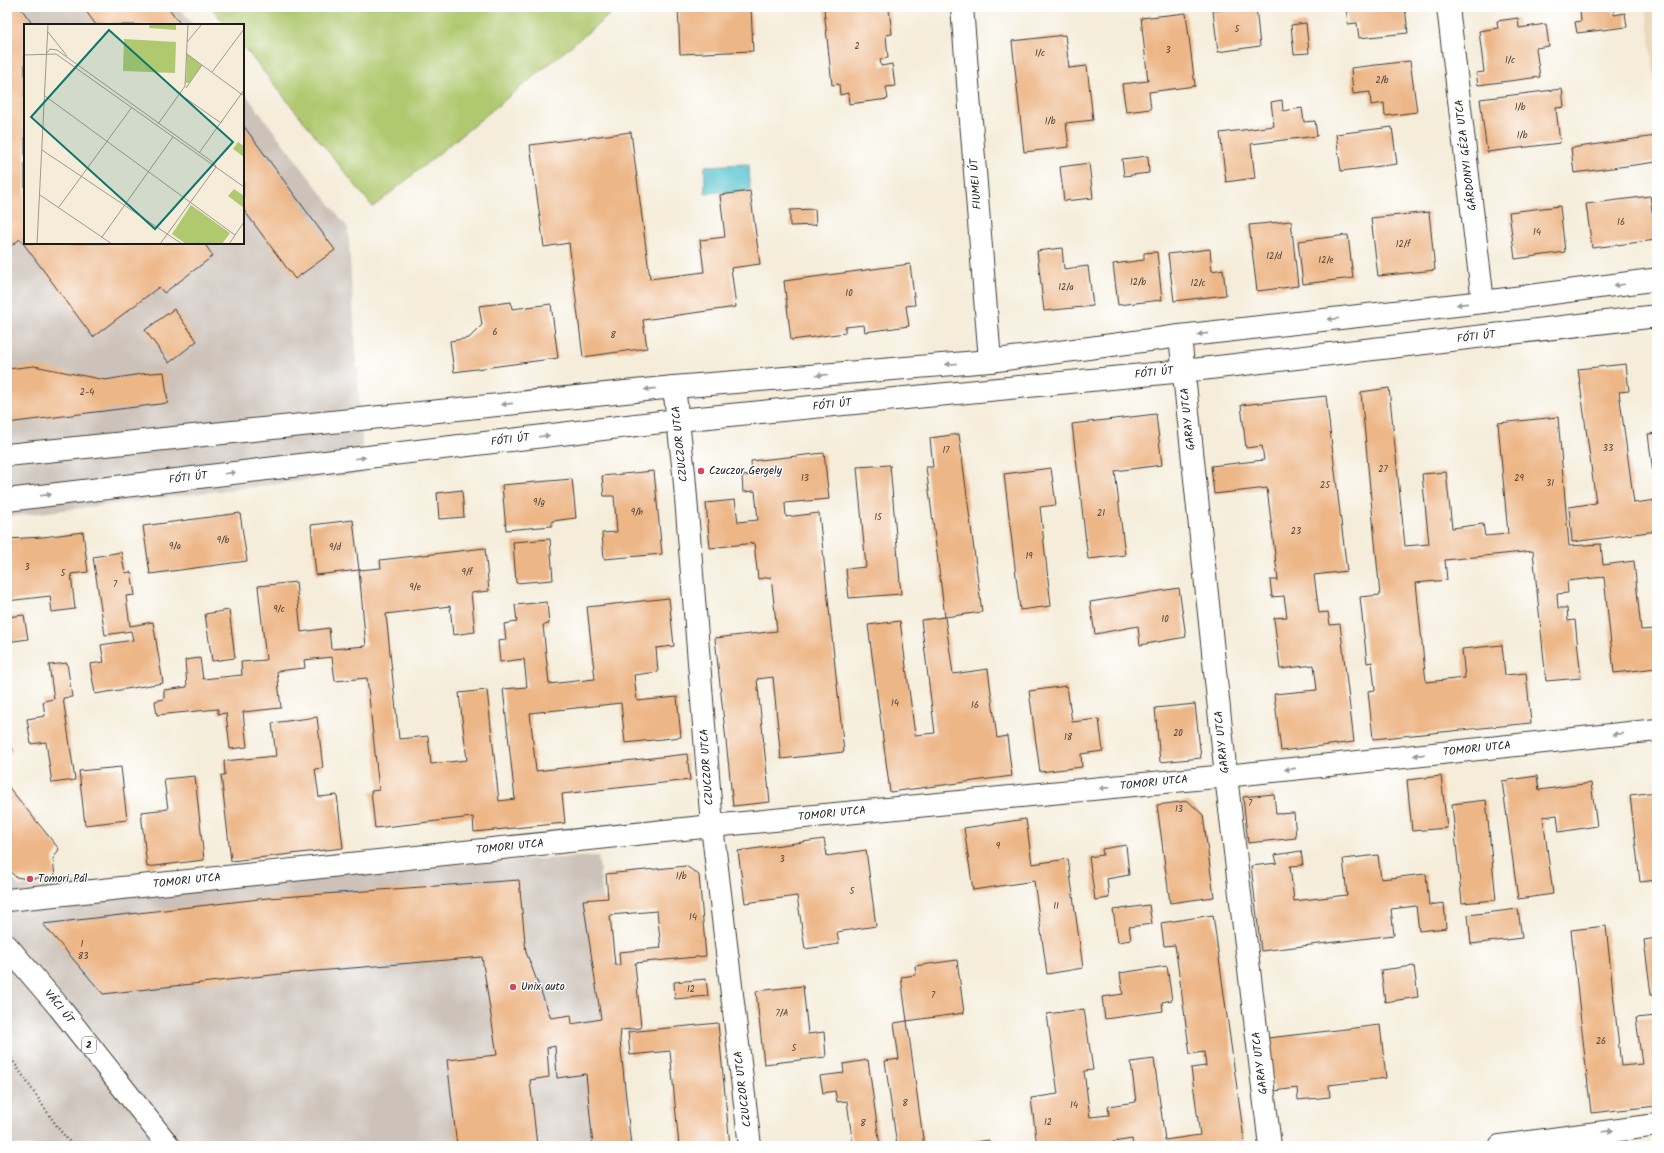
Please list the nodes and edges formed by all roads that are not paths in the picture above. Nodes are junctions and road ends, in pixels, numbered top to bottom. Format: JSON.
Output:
{"nodes":[{"id":1,"x":962,"y":7,"type":"edge"},
{"id":2,"x":1448,"y":7,"type":"edge"},
{"id":3,"x":1657,"y":282,"type":"edge"},
{"id":4,"x":1483,"y":302,"type":"junction"},
{"id":5,"x":1657,"y":316,"type":"edge"},
{"id":6,"x":1180,"y":336,"type":"junction"},
{"id":7,"x":990,"y":361,"type":"junction"},
{"id":8,"x":1184,"y":371,"type":"junction"},
{"id":9,"x":674,"y":387,"type":"junction"},
{"id":10,"x":678,"y":420,"type":"junction"},
{"id":11,"x":7,"y":455,"type":"edge"},
{"id":12,"x":7,"y":500,"type":"edge"},
{"id":13,"x":1657,"y":730,"type":"edge"},
{"id":14,"x":1226,"y":776,"type":"junction"},
{"id":15,"x":712,"y":826,"type":"junction"},
{"id":16,"x":7,"y":900,"type":"edge"},
{"id":17,"x":7,"y":946,"type":"edge"},
{"id":18,"x":1657,"y":1124,"type":"edge"},
{"id":19,"x":169,"y":1146,"type":"edge"},
{"id":20,"x":750,"y":1146,"type":"edge"},
{"id":21,"x":1270,"y":1146,"type":"edge"},
{"id":22,"x":1500,"y":1146,"type":"edge"}],
"edges":[{"from":1,"to":7,"type":"street","name":"FIUMEI ÚT"},
{"from":2,"to":4,"type":"street","name":"GÁRDONYI GÉZA UTCA"},
{"from":3,"to":4,"type":"street","one_way":true},
{"from":4,"to":6,"type":"street","one_way":true},
{"from":5,"to":8,"type":"street","name":"FÓTI ÚT"},
{"from":6,"to":7,"type":"street"},
{"from":6,"to":8,"type":"street","name":"GARAY UTCA"},
{"from":7,"to":9,"type":"street","one_way":true},
{"from":8,"to":10,"type":"street","name":"FÓTI ÚT"},
{"from":8,"to":14,"type":"street","name":"GARAY UTCA"},
{"from":9,"to":10,"type":"street","name":"CZUCZOR UTCA"},
{"from":9,"to":11,"type":"street","one_way":true},
{"from":12,"to":10,"type":"street","name":"FÓTI ÚT","one_way":true},
{"from":10,"to":15,"type":"street","name":"CZUCZOR UTCA"},
{"from":13,"to":14,"type":"street","name":"TOMORI UTCA","one_way":true},
{"from":14,"to":15,"type":"street","name":"TOMORI UTCA","one_way":true},
{"from":14,"to":21,"type":"street","name":"GARAY UTCA"},
{"from":15,"to":16,"type":"street","name":"TOMORI UTCA"},
{"from":15,"to":20,"type":"street","name":"CZUCZOR UTCA"},
{"from":17,"to":19,"type":"street","name":"VÁCI ÚT","number":"2"},
{"from":22,"to":18,"type":"street","one_way":true}]}
